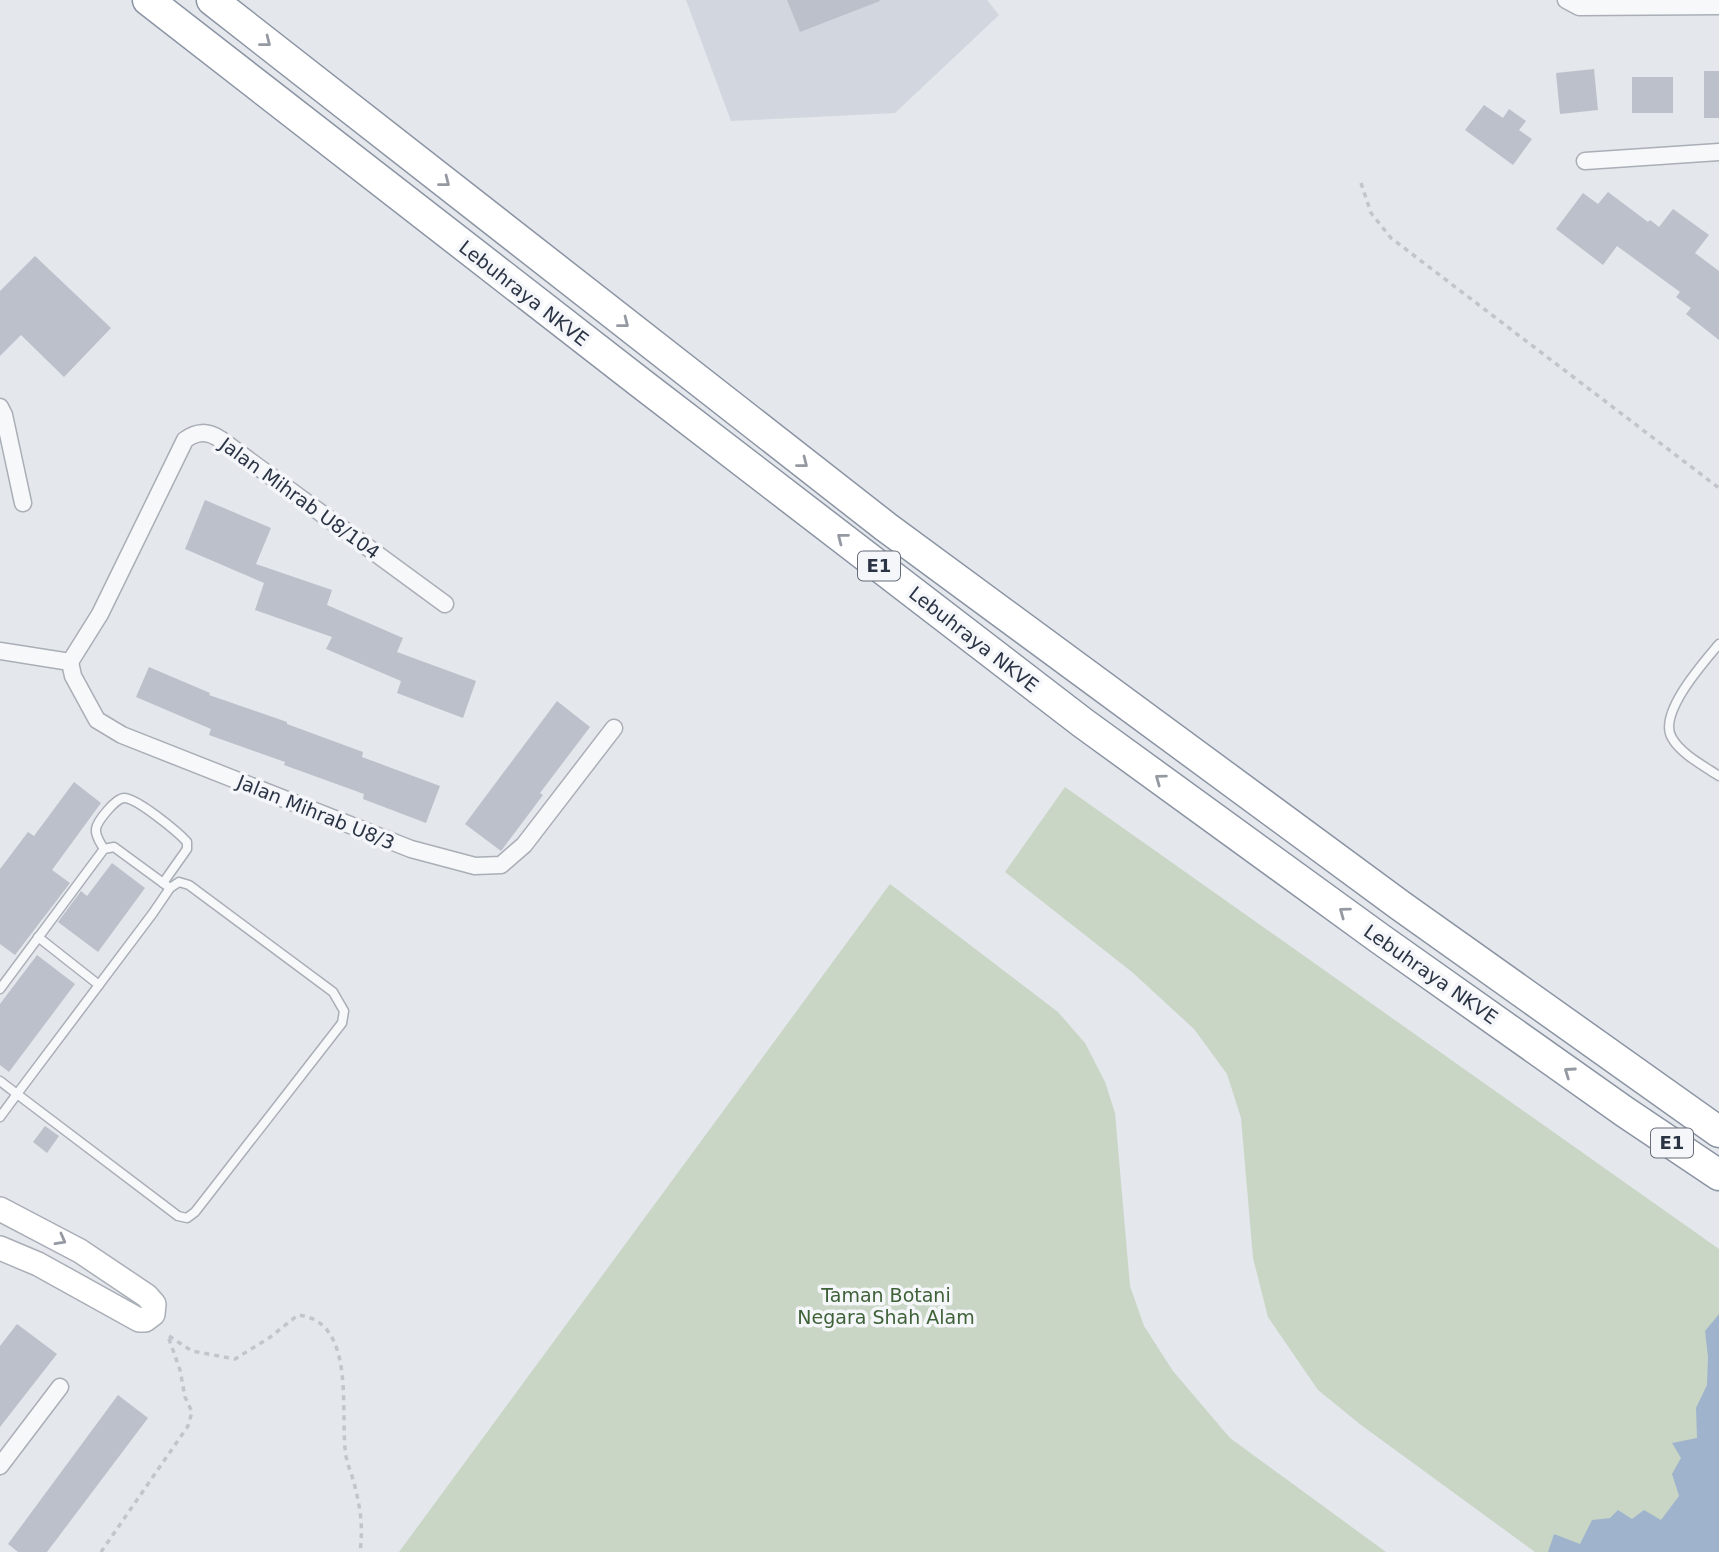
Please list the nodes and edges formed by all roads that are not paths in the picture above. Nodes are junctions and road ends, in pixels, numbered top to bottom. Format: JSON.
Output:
{"nodes":[{"id":1,"x":148,"y":0,"type":"edge"},
{"id":2,"x":212,"y":0,"type":"edge"},
{"id":3,"x":1566,"y":0,"type":"edge"},
{"id":4,"x":1719,"y":6,"type":"edge"},
{"id":5,"x":1719,"y":152,"type":"edge"},
{"id":6,"x":1585,"y":160,"type":"dead end"},
{"id":7,"x":0,"y":407,"type":"edge"},
{"id":8,"x":23,"y":503,"type":"dead end"},
{"id":9,"x":445,"y":604,"type":"dead end"},
{"id":10,"x":1719,"y":644,"type":"edge"},
{"id":11,"x":0,"y":651,"type":"edge"},
{"id":12,"x":70,"y":662,"type":"junction"},
{"id":13,"x":614,"y":728,"type":"dead end"},
{"id":14,"x":1719,"y":776,"type":"edge"},
{"id":15,"x":104,"y":849,"type":"junction"},
{"id":16,"x":167,"y":886,"type":"junction"},
{"id":17,"x":38,"y":937,"type":"junction"},
{"id":18,"x":99,"y":985,"type":"junction"},
{"id":19,"x":0,"y":989,"type":"edge"},
{"id":20,"x":0,"y":1081,"type":"edge"},
{"id":21,"x":17,"y":1094,"type":"junction"},
{"id":22,"x":0,"y":1117,"type":"edge"},
{"id":23,"x":1719,"y":1132,"type":"edge"},
{"id":24,"x":1719,"y":1175,"type":"edge"},
{"id":25,"x":0,"y":1209,"type":"edge"},
{"id":26,"x":0,"y":1248,"type":"edge"},
{"id":27,"x":60,"y":1387,"type":"dead end"},
{"id":28,"x":0,"y":1466,"type":"edge"}],
"edges":[{"from":24,"to":1,"type":"highway","name":"Lebuhraya NKVE","number":"E1","one_way":true},
{"from":2,"to":23,"type":"highway","name":"Lebuhraya NKVE","number":"E1","one_way":true},
{"from":3,"to":4,"type":"street"},
{"from":5,"to":6,"type":"street"},
{"from":7,"to":8,"type":"street"},
{"from":9,"to":12,"type":"street","name":"Jalan Mihrab U8/104"},
{"from":10,"to":14,"type":"lane"},
{"from":11,"to":12,"type":"street"},
{"from":12,"to":13,"type":"street","name":"Jalan Mihrab U8/3"},
{"from":15,"to":16,"type":"lane"},
{"from":15,"to":16,"type":"lane"},
{"from":15,"to":17,"type":"lane"},
{"from":16,"to":18,"type":"lane"},
{"from":16,"to":21,"type":"lane"},
{"from":17,"to":18,"type":"lane"},
{"from":17,"to":19,"type":"lane"},
{"from":18,"to":21,"type":"lane"},
{"from":20,"to":21,"type":"lane"},
{"from":21,"to":22,"type":"lane"},
{"from":25,"to":26,"type":"street","one_way":true},
{"from":27,"to":28,"type":"street"}]}
